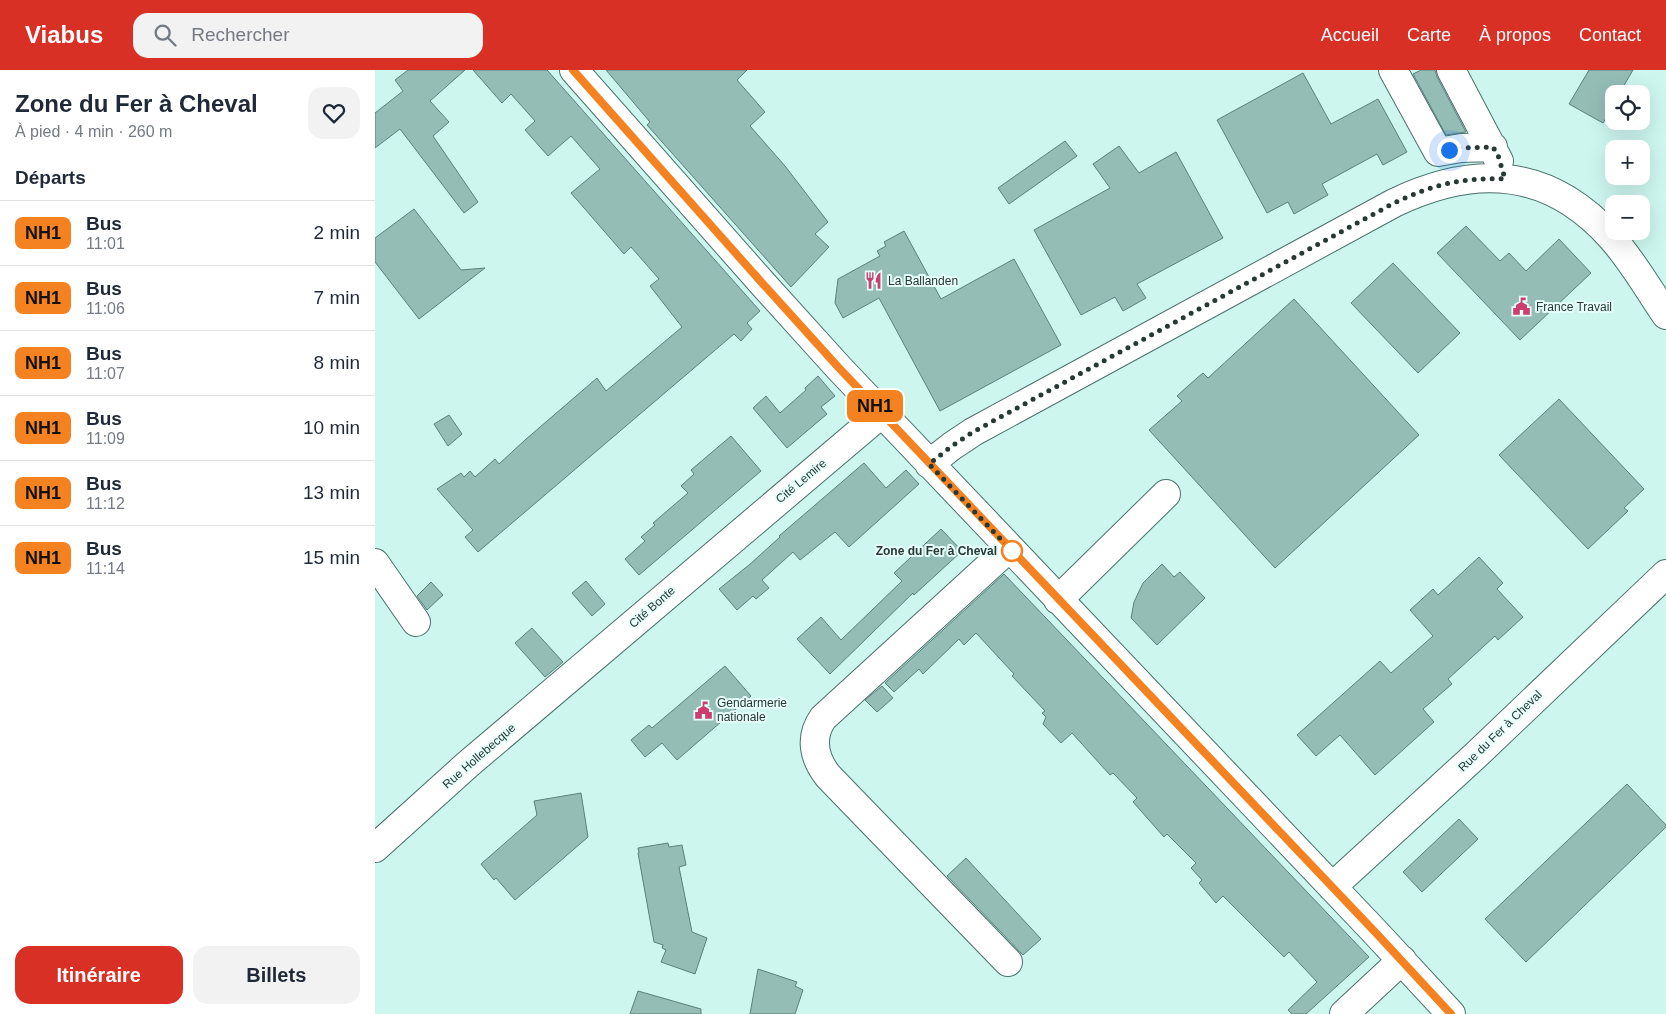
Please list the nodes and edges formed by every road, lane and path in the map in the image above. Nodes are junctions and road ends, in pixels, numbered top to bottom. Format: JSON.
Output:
{"nodes":[{"id":1,"x":573,"y":70,"type":"edge"},
{"id":2,"x":1393,"y":70,"type":"edge"},
{"id":3,"x":1451,"y":70,"type":"edge"},
{"id":4,"x":1493,"y":147,"type":"junction"},
{"id":5,"x":1505,"y":179,"type":"junction"},
{"id":6,"x":1666,"y":315,"type":"edge"},
{"id":7,"x":882,"y":413,"type":"junction"},
{"id":8,"x":929,"y":464,"type":"junction"},
{"id":9,"x":1166,"y":494,"type":"dead end"},
{"id":10,"x":1009,"y":548,"type":"junction"},
{"id":11,"x":720,"y":549,"type":"joint"},
{"id":12,"x":375,"y":563,"type":"edge"},
{"id":13,"x":1666,"y":574,"type":"edge"},
{"id":14,"x":1058,"y":600,"type":"junction"},
{"id":15,"x":416,"y":622,"type":"dead end"},
{"id":16,"x":585,"y":665,"type":"joint"},
{"id":17,"x":376,"y":845,"type":"edge"},
{"id":18,"x":1332,"y":887,"type":"junction"},
{"id":19,"x":1402,"y":960,"type":"junction"},
{"id":20,"x":1008,"y":962,"type":"dead end"},
{"id":21,"x":1344,"y":1014,"type":"edge"},
{"id":22,"x":1451,"y":1014,"type":"edge"}],
"edges":[{"from":1,"to":7,"type":"street"},
{"from":2,"to":4,"type":"street"},
{"from":3,"to":4,"type":"street"},
{"from":4,"to":5,"type":"street"},
{"from":5,"to":6,"type":"street"},
{"from":5,"to":8,"type":"street"},
{"from":7,"to":8,"type":"street"},
{"from":7,"to":11,"type":"street","name":"Cité Lemire"},
{"from":8,"to":10,"type":"street"},
{"from":9,"to":14,"type":"street"},
{"from":10,"to":14,"type":"street"},
{"from":10,"to":20,"type":"street"},
{"from":11,"to":16,"type":"street","name":"Cité Bonte"},
{"from":12,"to":15,"type":"street"},
{"from":13,"to":18,"type":"street","name":"Rue du Fer à Cheval"},
{"from":14,"to":18,"type":"street"},
{"from":16,"to":17,"type":"street","name":"Rue Hollebecque"},
{"from":18,"to":19,"type":"street"},
{"from":19,"to":21,"type":"street"},
{"from":19,"to":22,"type":"street"}]}
